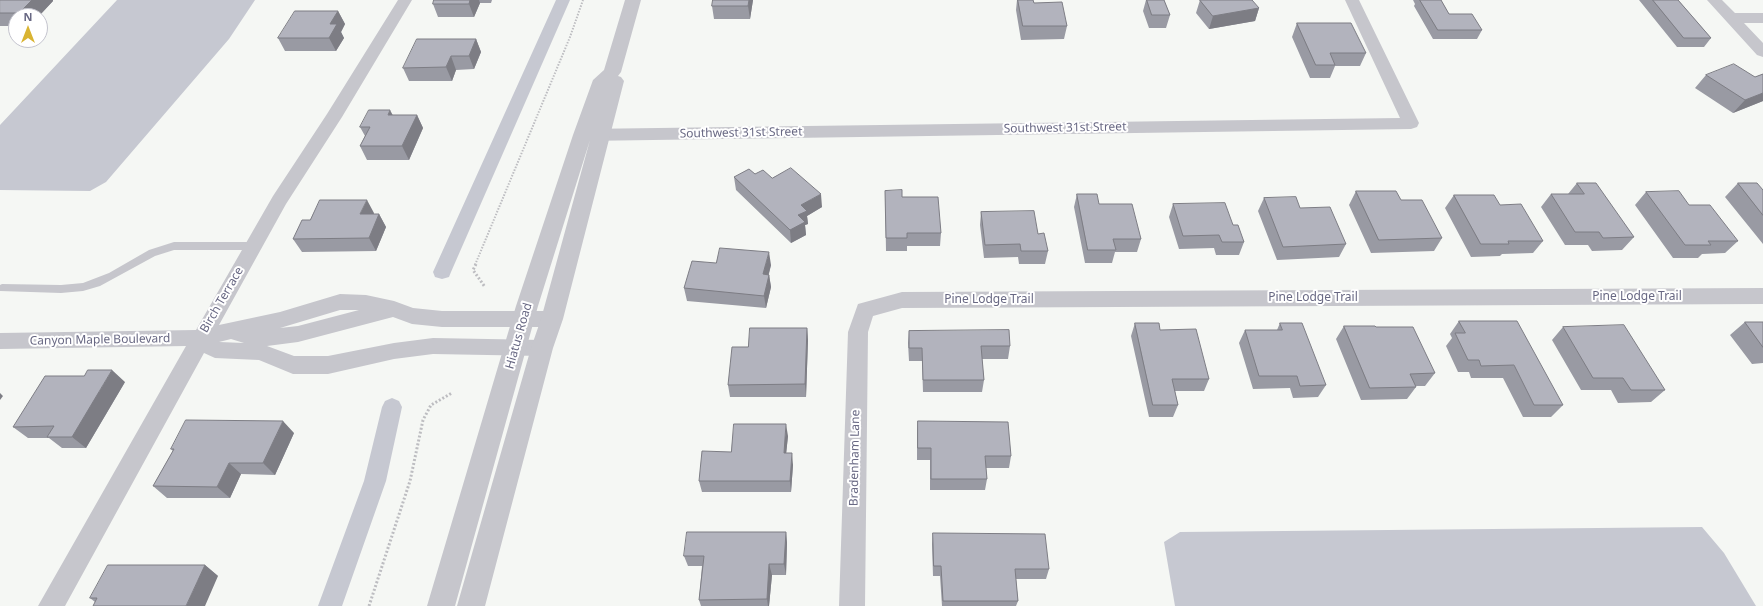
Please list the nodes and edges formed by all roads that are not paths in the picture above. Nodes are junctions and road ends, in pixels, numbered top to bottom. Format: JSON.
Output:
{"nodes":[{"id":1,"x":405,"y":0,"type":"edge"},
{"id":2,"x":634,"y":0,"type":"edge"},
{"id":3,"x":1352,"y":0,"type":"edge"},
{"id":4,"x":1714,"y":0,"type":"edge"},
{"id":5,"x":1731,"y":18,"type":"junction"},
{"id":6,"x":1763,"y":18,"type":"edge"},
{"id":7,"x":1763,"y":52,"type":"edge"},
{"id":8,"x":591,"y":136,"type":"junction"},
{"id":9,"x":253,"y":246,"type":"junction"},
{"id":10,"x":1,"y":289,"type":"edge"},
{"id":11,"x":1763,"y":296,"type":"edge"},
{"id":12,"x":394,"y":309,"type":"junction"},
{"id":13,"x":865,"y":310,"type":"joint"},
{"id":14,"x":523,"y":319,"type":"junction"},
{"id":15,"x":552,"y":319,"type":"junction"},
{"id":16,"x":230,"y":332,"type":"junction"},
{"id":17,"x":298,"y":334,"type":"junction"},
{"id":18,"x":200,"y":338,"type":"junction"},
{"id":19,"x":0,"y":341,"type":"edge"},
{"id":20,"x":515,"y":348,"type":"junction"},
{"id":21,"x":542,"y":348,"type":"junction"},
{"id":22,"x":293,"y":365,"type":"junction"},
{"id":23,"x":51,"y":606,"type":"edge"},
{"id":24,"x":441,"y":606,"type":"edge"},
{"id":25,"x":471,"y":606,"type":"edge"},
{"id":26,"x":852,"y":606,"type":"edge"}],
"edges":[{"from":1,"to":9,"type":"street","name":"Birch Terrace"},
{"from":2,"to":8,"type":"street","name":"Hiatus Road"},
{"from":3,"to":8,"type":"street","name":"Southwest 31st Street"},
{"from":4,"to":5,"type":"street"},
{"from":5,"to":6,"type":"street"},
{"from":5,"to":7,"type":"street"},
{"from":8,"to":14,"type":"street","name":"Hiatus Road"},
{"from":8,"to":15,"type":"street","name":"Hiatus Road"},
{"from":9,"to":10,"type":"lane"},
{"from":9,"to":18,"type":"street","name":"Birch Terrace"},
{"from":11,"to":13,"type":"street","name":"Pine Lodge Trail"},
{"from":12,"to":14,"type":"street","name":"Canyon Maple Boulevard"},
{"from":12,"to":16,"type":"street","name":"Canyon Maple Boulevard"},
{"from":12,"to":17,"type":"street","name":"Canyon Maple Boulevard"},
{"from":13,"to":26,"type":"street","name":"Bradenham Lane"},
{"from":14,"to":15,"type":"street","name":"Canyon Maple Boulevard"},
{"from":14,"to":20,"type":"street","name":"Hiatus Road"},
{"from":15,"to":21,"type":"street","name":"Hiatus Road"},
{"from":16,"to":17,"type":"street","name":"Canyon Maple Boulevard"},
{"from":16,"to":18,"type":"street","name":"Canyon Maple Boulevard"},
{"from":17,"to":22,"type":"street"},
{"from":18,"to":19,"type":"street","name":"Canyon Maple Boulevard"},
{"from":18,"to":22,"type":"street"},
{"from":18,"to":23,"type":"street","name":"Birch Terrace"},
{"from":20,"to":21,"type":"street"},
{"from":20,"to":22,"type":"street"},
{"from":20,"to":24,"type":"street","name":"Hiatus Road"},
{"from":21,"to":25,"type":"street","name":"Hiatus Road"}]}
